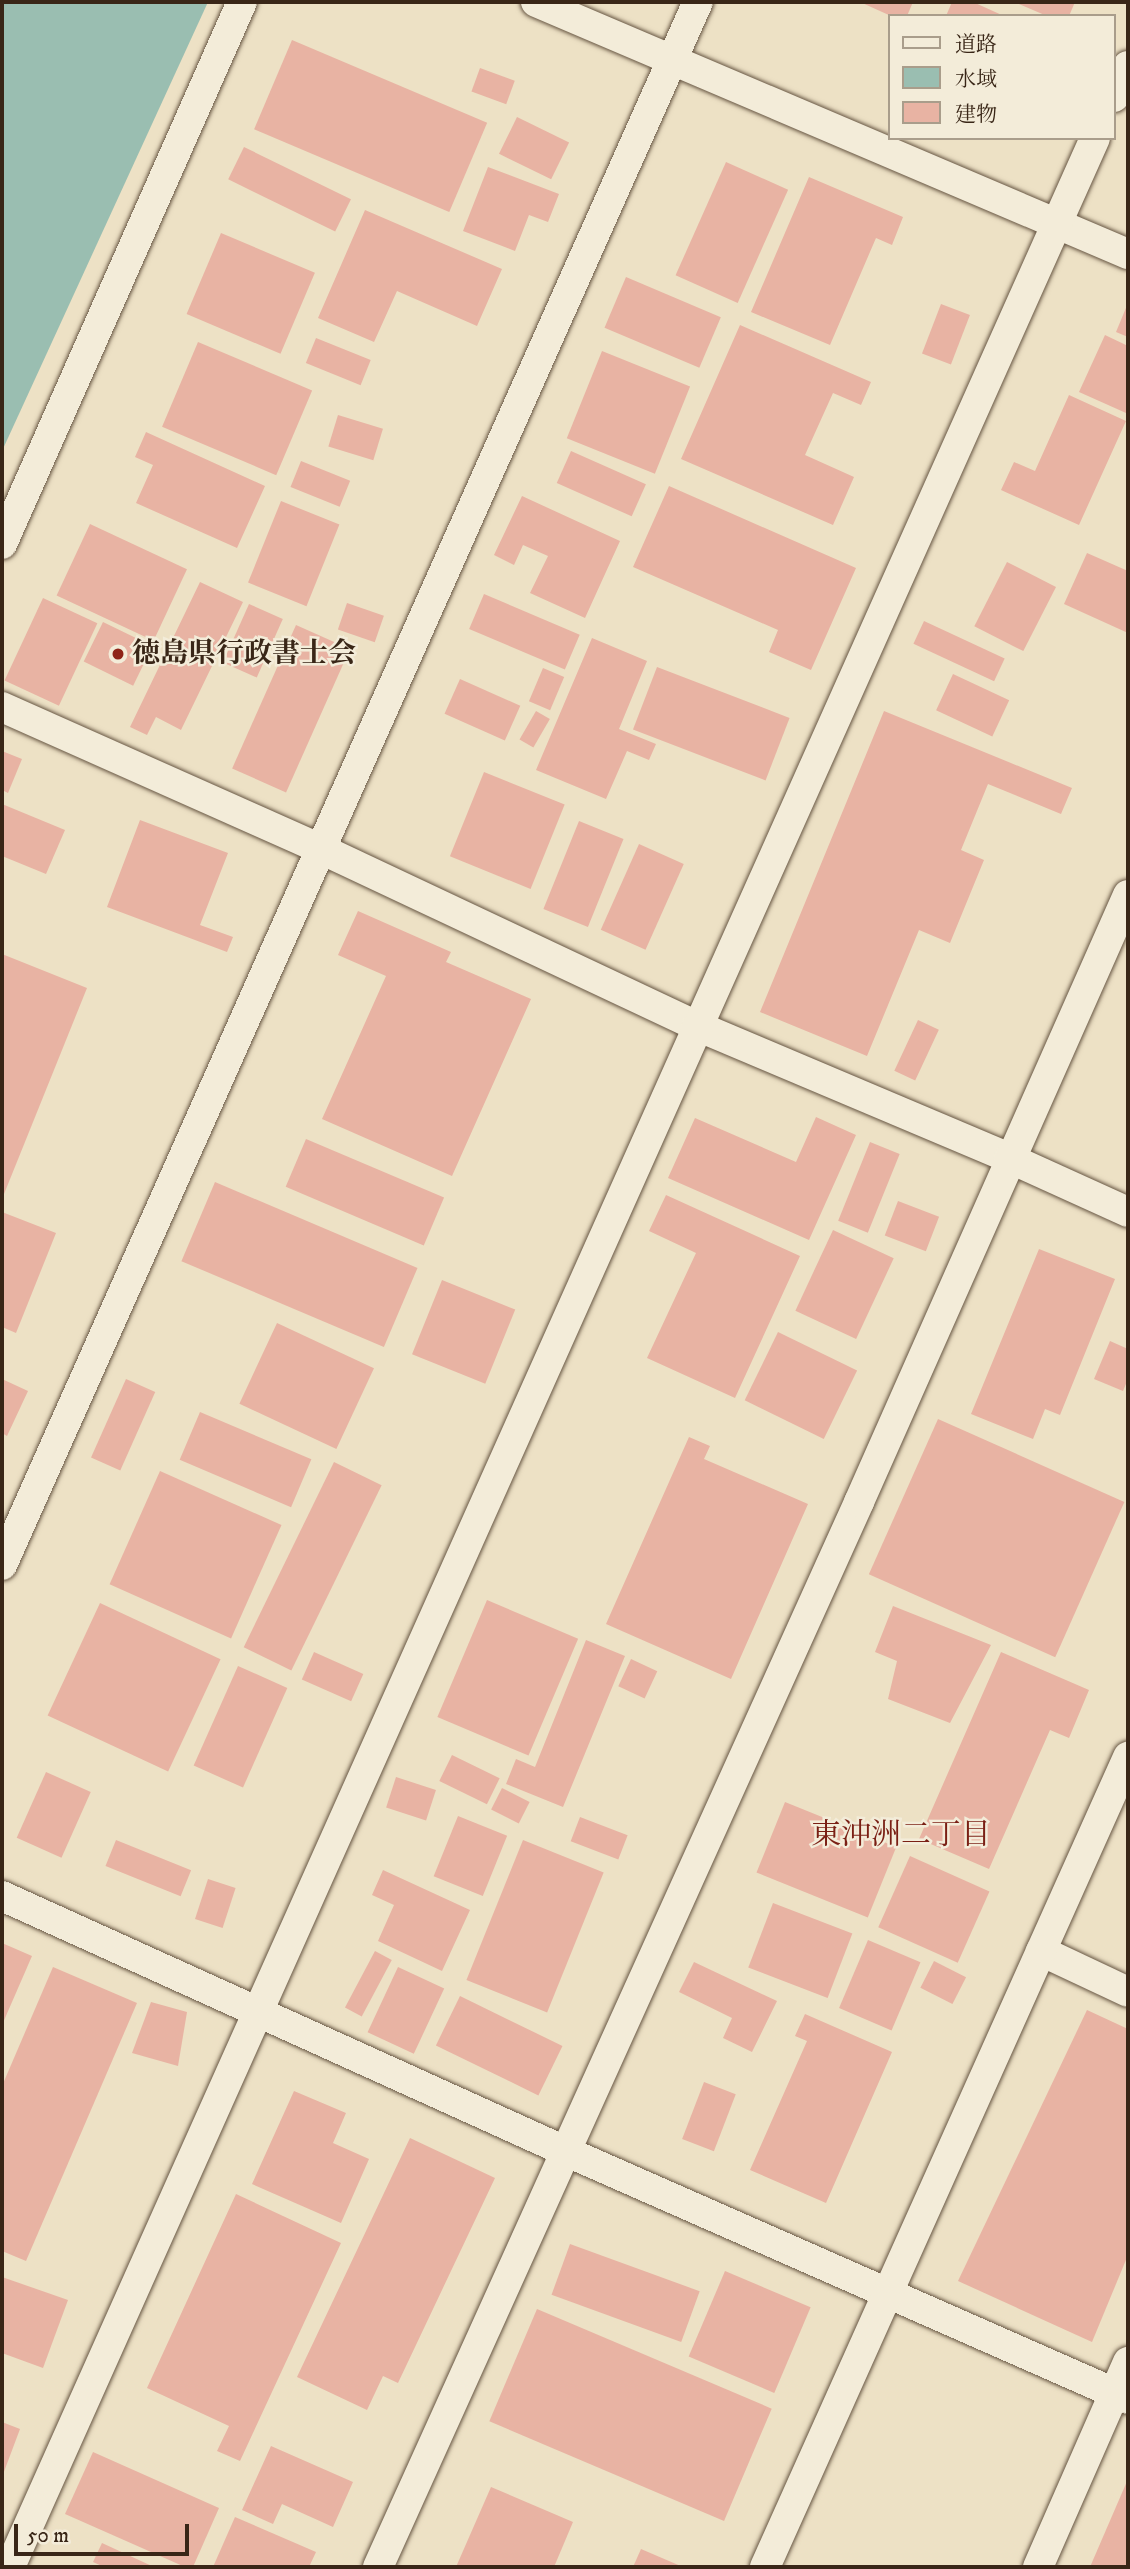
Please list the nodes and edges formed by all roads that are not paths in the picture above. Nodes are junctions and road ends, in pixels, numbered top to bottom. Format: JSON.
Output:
{"nodes":[{"id":1,"x":242,"y":2,"type":"edge"},
{"id":2,"x":536,"y":2,"type":"edge"},
{"id":3,"x":698,"y":2,"type":"edge"},
{"id":4,"x":672,"y":59,"type":"junction"},
{"id":5,"x":1128,"y":66,"type":"edge"},
{"id":6,"x":1116,"y":93,"type":"edge"},
{"id":7,"x":1095,"y":140,"type":"edge"},
{"id":8,"x":1057,"y":222,"type":"junction"},
{"id":9,"x":1128,"y":254,"type":"edge"},
{"id":10,"x":2,"y":535,"type":"edge"},
{"id":11,"x":2,"y":544,"type":"edge"},
{"id":12,"x":2,"y":707,"type":"edge"},
{"id":13,"x":323,"y":850,"type":"junction"},
{"id":14,"x":1128,"y":895,"type":"edge"},
{"id":15,"x":697,"y":1026,"type":"junction"},
{"id":16,"x":1009,"y":1158,"type":"junction"},
{"id":17,"x":1128,"y":1212,"type":"edge"},
{"id":18,"x":2,"y":1565,"type":"edge"},
{"id":19,"x":1128,"y":1757,"type":"edge"},
{"id":20,"x":2,"y":1896,"type":"edge"},
{"id":21,"x":1041,"y":1951,"type":"junction"},
{"id":22,"x":1128,"y":1992,"type":"edge"},
{"id":23,"x":257,"y":2012,"type":"junction"},
{"id":24,"x":565,"y":2151,"type":"junction"},
{"id":25,"x":888,"y":2293,"type":"junction"},
{"id":26,"x":1128,"y":2362,"type":"edge"},
{"id":27,"x":1122,"y":2396,"type":"edge"},
{"id":28,"x":10,"y":2567,"type":"edge"},
{"id":29,"x":379,"y":2567,"type":"edge"},
{"id":30,"x":765,"y":2567,"type":"edge"},
{"id":31,"x":1038,"y":2567,"type":"edge"}],
"edges":[{"from":1,"to":10,"type":"street"},
{"from":1,"to":11,"type":"street"},
{"from":2,"to":4,"type":"street"},
{"from":3,"to":4,"type":"street"},
{"from":4,"to":8,"type":"street"},
{"from":4,"to":13,"type":"street"},
{"from":5,"to":6,"type":"street"},
{"from":7,"to":8,"type":"street"},
{"from":8,"to":9,"type":"street"},
{"from":8,"to":15,"type":"street"},
{"from":12,"to":13,"type":"street"},
{"from":13,"to":15,"type":"street"},
{"from":13,"to":18,"type":"street"},
{"from":14,"to":16,"type":"street"},
{"from":15,"to":16,"type":"street"},
{"from":15,"to":23,"type":"street"},
{"from":16,"to":17,"type":"street"},
{"from":16,"to":24,"type":"street"},
{"from":19,"to":21,"type":"street"},
{"from":20,"to":23,"type":"street"},
{"from":21,"to":22,"type":"street"},
{"from":21,"to":25,"type":"street"},
{"from":23,"to":24,"type":"street"},
{"from":23,"to":28,"type":"street"},
{"from":24,"to":25,"type":"street"},
{"from":24,"to":29,"type":"street"},
{"from":25,"to":27,"type":"street"},
{"from":25,"to":30,"type":"street"},
{"from":26,"to":27,"type":"street"},
{"from":27,"to":31,"type":"street"}]}
